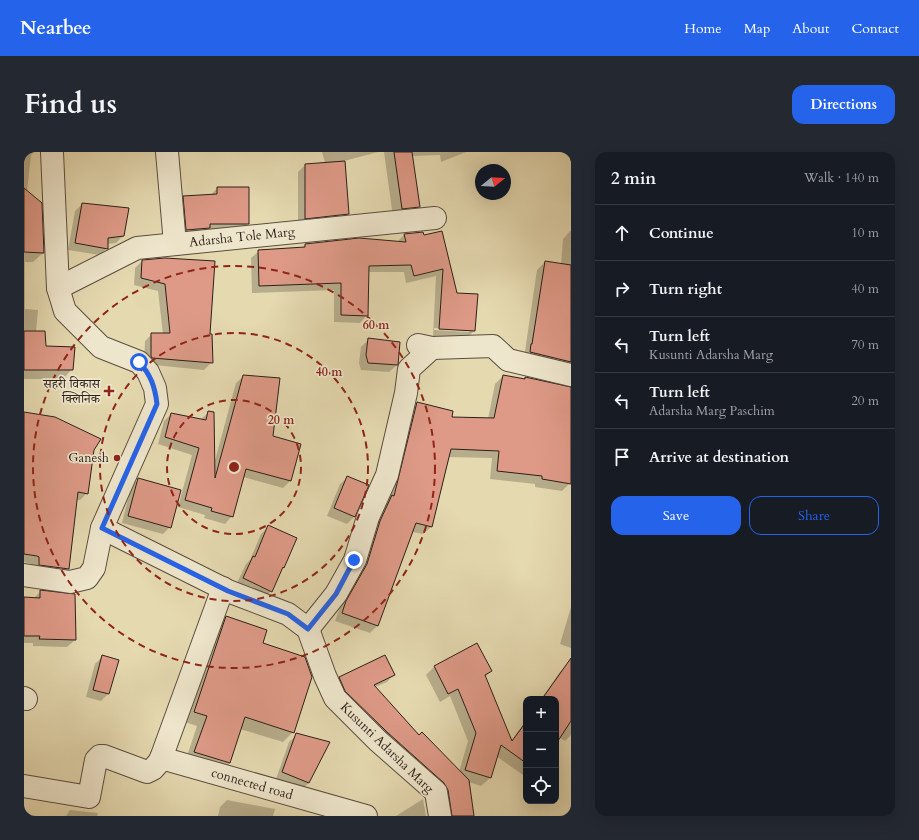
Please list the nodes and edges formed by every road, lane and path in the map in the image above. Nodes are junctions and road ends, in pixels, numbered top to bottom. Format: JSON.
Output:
{"nodes":[{"id":1,"x":52,"y":152,"type":"edge"},
{"id":2,"x":167,"y":152,"type":"edge"},
{"id":3,"x":435,"y":218,"type":"dead end"},
{"id":4,"x":175,"y":244,"type":"junction"},
{"id":5,"x":58,"y":288,"type":"junction"},
{"id":6,"x":571,"y":375,"type":"edge"},
{"id":7,"x":102,"y":528,"type":"junction"},
{"id":8,"x":24,"y":575,"type":"edge"},
{"id":9,"x":223,"y":588,"type":"junction"},
{"id":10,"x":308,"y":629,"type":"junction"},
{"id":11,"x":161,"y":758,"type":"junction"},
{"id":12,"x":24,"y":786,"type":"edge"},
{"id":13,"x":366,"y":816,"type":"edge"},
{"id":14,"x":440,"y":816,"type":"edge"}],
"edges":[{"from":1,"to":5,"type":"street"},
{"from":2,"to":4,"type":"street"},
{"from":3,"to":4,"type":"street","name":"Adarsha Tole Marg"},
{"from":4,"to":5,"type":"street","name":"Adarsha Tole Marg"},
{"from":5,"to":7,"type":"street"},
{"from":6,"to":10,"type":"street"},
{"from":7,"to":8,"type":"street"},
{"from":7,"to":9,"type":"street"},
{"from":9,"to":10,"type":"street"},
{"from":9,"to":11,"type":"street"},
{"from":10,"to":14,"type":"street","name":"Kusunti Adarsha Marg"},
{"from":11,"to":12,"type":"street"},
{"from":11,"to":13,"type":"street","name":"connected road"}]}
